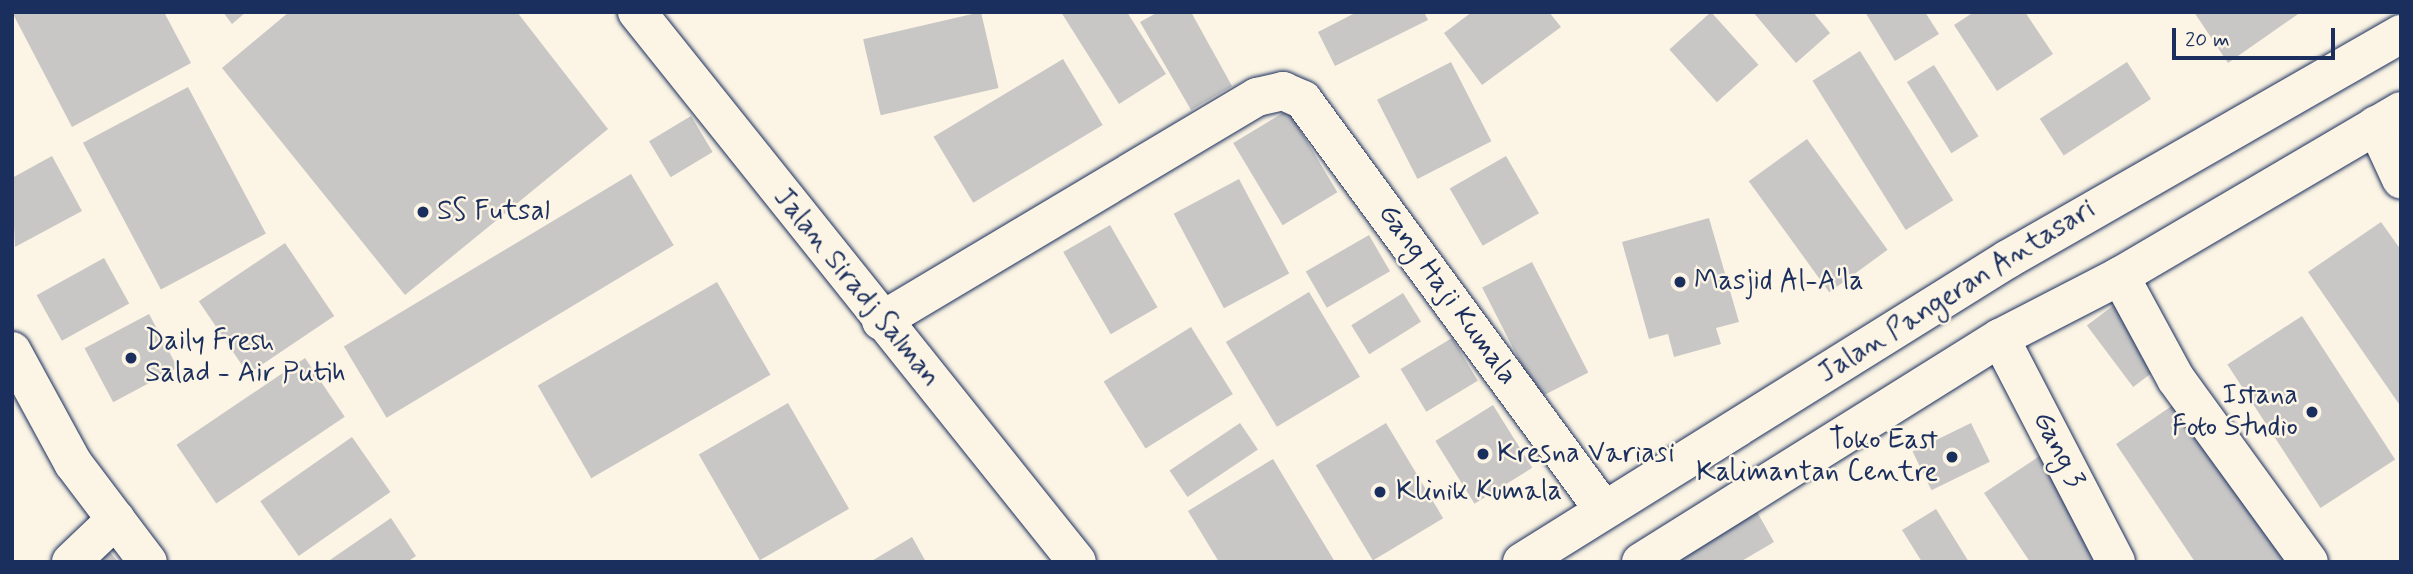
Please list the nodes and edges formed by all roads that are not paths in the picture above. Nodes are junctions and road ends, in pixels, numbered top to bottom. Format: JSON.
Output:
{"nodes":[{"id":1,"x":638,"y":12,"type":"edge"},
{"id":2,"x":2401,"y":34,"type":"edge"},
{"id":3,"x":2388,"y":118,"type":"edge"},
{"id":4,"x":2401,"y":178,"type":"edge"},
{"id":5,"x":2120,"y":276,"type":"junction"},
{"id":6,"x":881,"y":321,"type":"junction"},
{"id":7,"x":2000,"y":338,"type":"junction"},
{"id":8,"x":12,"y":351,"type":"edge"},
{"id":9,"x":1603,"y":509,"type":"junction"},
{"id":10,"x":116,"y":519,"type":"junction"},
{"id":11,"x":71,"y":562,"type":"edge"},
{"id":12,"x":148,"y":562,"type":"edge"},
{"id":13,"x":1077,"y":562,"type":"edge"},
{"id":14,"x":1522,"y":562,"type":"edge"},
{"id":15,"x":1641,"y":562,"type":"edge"},
{"id":16,"x":2116,"y":562,"type":"edge"},
{"id":17,"x":2309,"y":562,"type":"edge"}],
"edges":[{"from":1,"to":6,"type":"main road","name":"Jalan Siradj Salman"},
{"from":2,"to":9,"type":"main road","name":"Jalan Pangeran Antasari"},
{"from":3,"to":4,"type":"main road"},
{"from":3,"to":5,"type":"main road"},
{"from":5,"to":7,"type":"main road"},
{"from":5,"to":17,"type":"main road"},
{"from":6,"to":9,"type":"main road","name":"Gang Haji Kumala"},
{"from":6,"to":13,"type":"main road","name":"Jalan Siradj Salman"},
{"from":7,"to":15,"type":"main road"},
{"from":7,"to":16,"type":"main road","name":"Gang 3"},
{"from":8,"to":10,"type":"main road"},
{"from":9,"to":14,"type":"main road","name":"Jalan Pangeran Antasari"},
{"from":10,"to":11,"type":"main road"},
{"from":10,"to":12,"type":"main road"}]}
